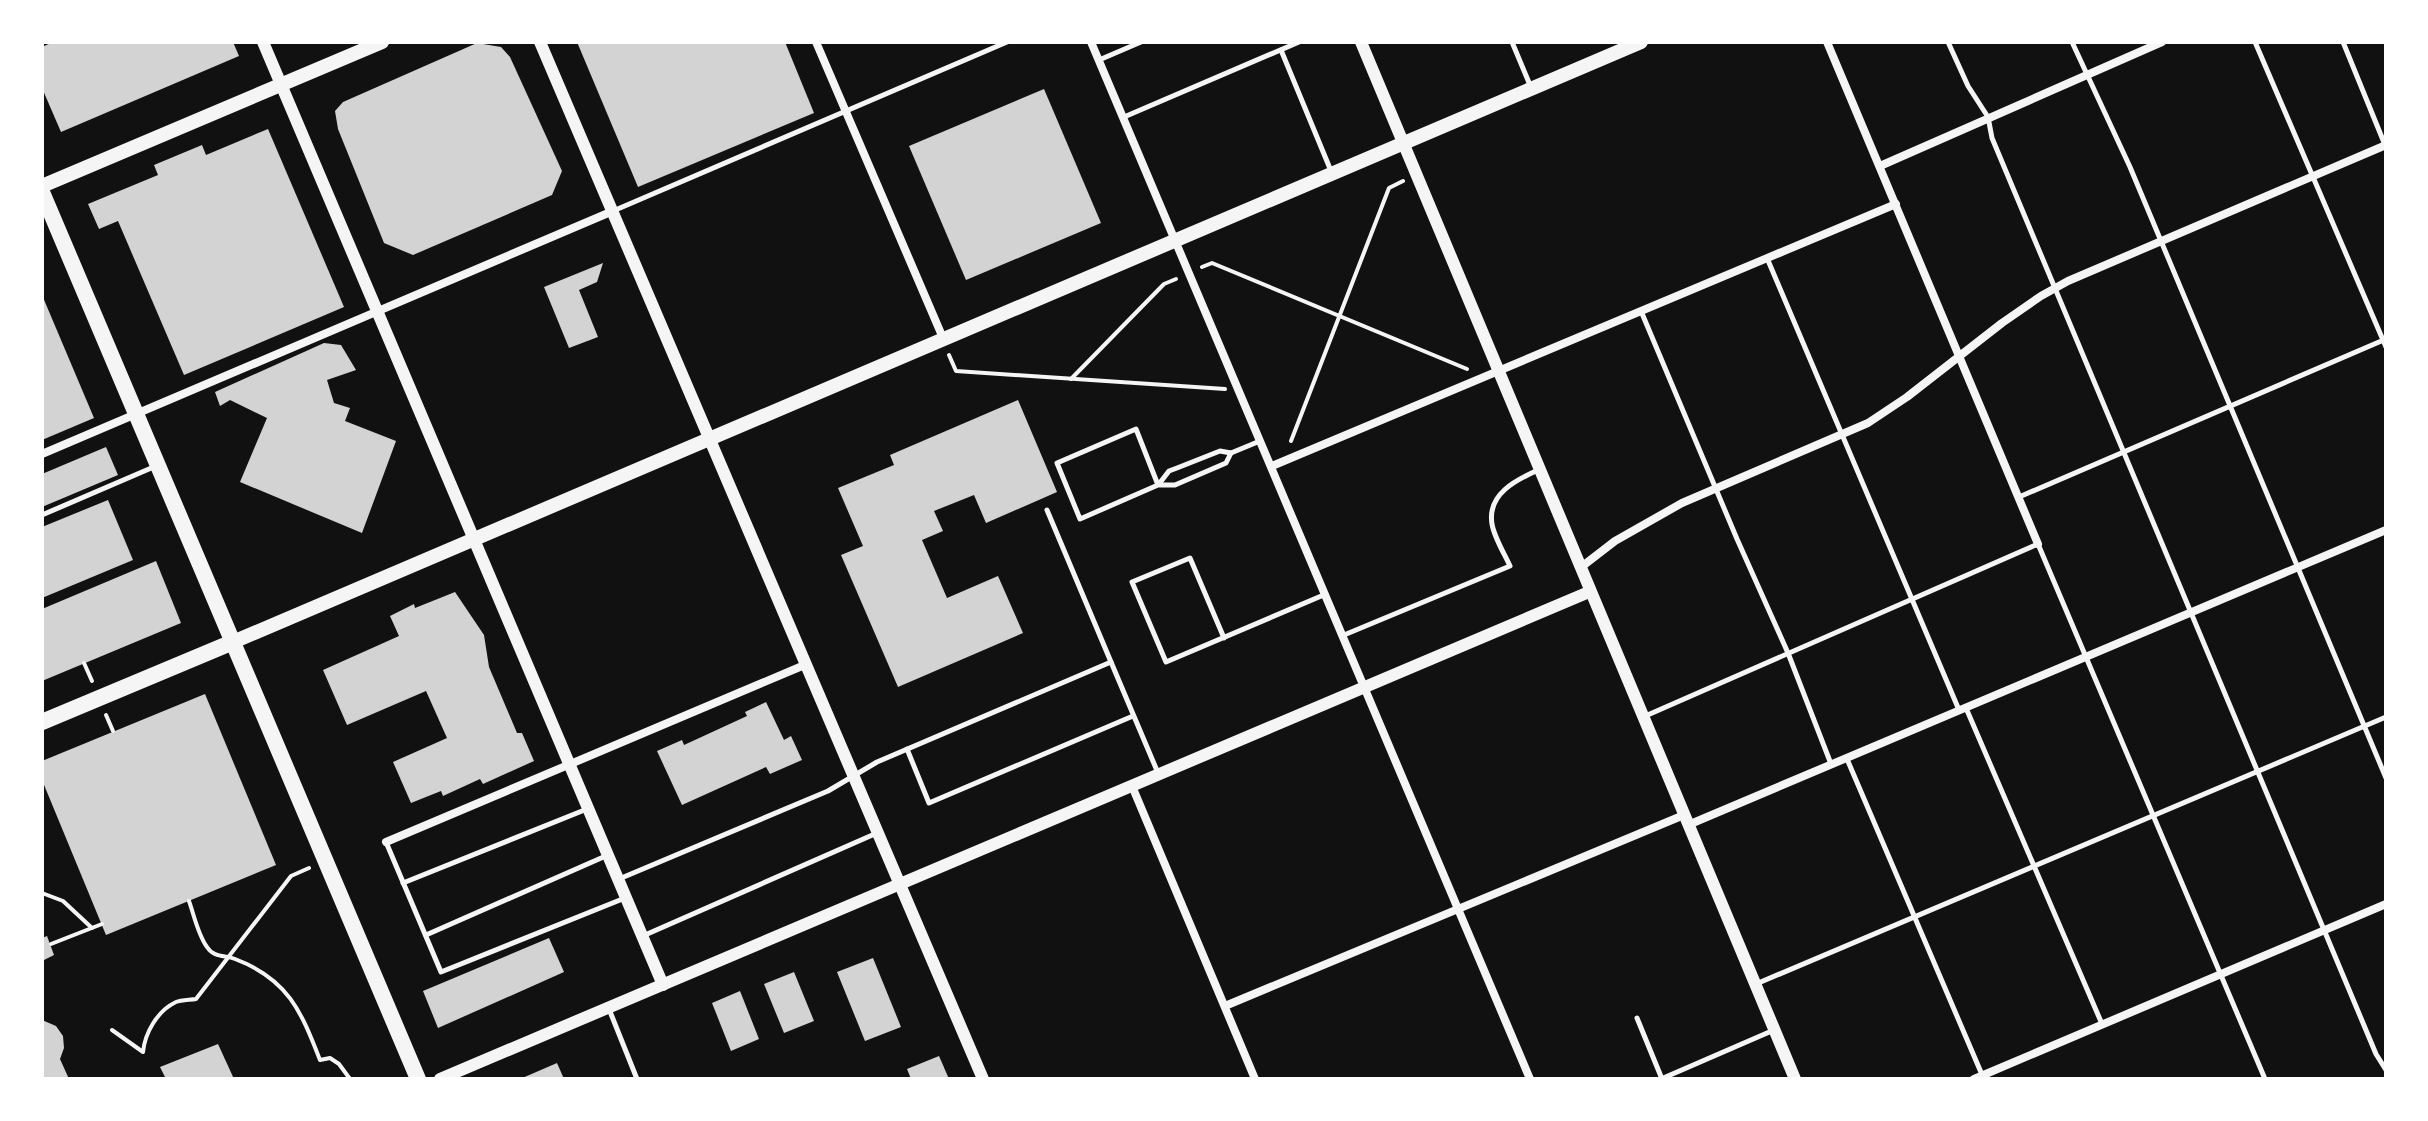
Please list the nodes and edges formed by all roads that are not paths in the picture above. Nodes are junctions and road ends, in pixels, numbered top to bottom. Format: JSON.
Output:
{"nodes":[{"id":1,"x":263,"y":42,"type":"edge"},
{"id":2,"x":382,"y":42,"type":"edge"},
{"id":3,"x":540,"y":42,"type":"edge"},
{"id":4,"x":816,"y":42,"type":"edge"},
{"id":5,"x":1007,"y":42,"type":"edge"},
{"id":6,"x":1091,"y":42,"type":"edge"},
{"id":7,"x":1141,"y":42,"type":"edge"},
{"id":8,"x":1299,"y":42,"type":"edge"},
{"id":9,"x":1361,"y":42,"type":"edge"},
{"id":10,"x":1512,"y":42,"type":"edge"},
{"id":11,"x":1641,"y":42,"type":"edge"},
{"id":12,"x":1827,"y":42,"type":"edge"},
{"id":13,"x":1948,"y":42,"type":"edge"},
{"id":14,"x":2072,"y":42,"type":"edge"},
{"id":15,"x":2162,"y":42,"type":"edge"},
{"id":16,"x":2255,"y":42,"type":"edge"},
{"id":17,"x":2343,"y":42,"type":"edge"},
{"id":18,"x":1281,"y":50,"type":"junction"},
{"id":19,"x":1099,"y":60,"type":"junction"},
{"id":20,"x":2088,"y":74,"type":"junction"},
{"id":21,"x":281,"y":85,"type":"junction"},
{"id":22,"x":1531,"y":88,"type":"junction"},
{"id":23,"x":846,"y":112,"type":"junction"},
{"id":24,"x":1124,"y":117,"type":"junction"},
{"id":25,"x":1988,"y":117,"type":"junction"},
{"id":26,"x":1403,"y":142,"type":"junction"},
{"id":27,"x":2386,"y":146,"type":"edge"},
{"id":28,"x":1880,"y":166,"type":"junction"},
{"id":29,"x":1332,"y":172,"type":"junction"},
{"id":30,"x":2312,"y":177,"type":"junction"},
{"id":31,"x":42,"y":186,"type":"edge"},
{"id":32,"x":42,"y":192,"type":"edge"},
{"id":33,"x":1896,"y":204,"type":"junction"},
{"id":34,"x":613,"y":211,"type":"junction"},
{"id":35,"x":1175,"y":239,"type":"junction"},
{"id":36,"x":2161,"y":241,"type":"junction"},
{"id":37,"x":1767,"y":257,"type":"junction"},
{"id":38,"x":2054,"y":288,"type":"junction"},
{"id":39,"x":1641,"y":310,"type":"junction"},
{"id":40,"x":378,"y":311,"type":"junction"},
{"id":41,"x":943,"y":338,"type":"junction"},
{"id":42,"x":2385,"y":342,"type":"edge"},
{"id":43,"x":1959,"y":357,"type":"junction"},
{"id":44,"x":1496,"y":366,"type":"junction"},
{"id":45,"x":2231,"y":407,"type":"junction"},
{"id":46,"x":136,"y":414,"type":"junction"},
{"id":47,"x":1841,"y":434,"type":"junction"},
{"id":48,"x":710,"y":438,"type":"junction"},
{"id":49,"x":1261,"y":441,"type":"junction"},
{"id":50,"x":2123,"y":452,"type":"junction"},
{"id":51,"x":1231,"y":453,"type":"junction"},
{"id":52,"x":42,"y":454,"type":"edge"},
{"id":53,"x":157,"y":466,"type":"junction"},
{"id":54,"x":1272,"y":466,"type":"junction"},
{"id":55,"x":1539,"y":469,"type":"junction"},
{"id":56,"x":1158,"y":485,"type":"junction"},
{"id":57,"x":1716,"y":488,"type":"junction"},
{"id":58,"x":2019,"y":497,"type":"junction"},
{"id":59,"x":1047,"y":510,"type":"dead end"},
{"id":60,"x":42,"y":515,"type":"edge"},
{"id":61,"x":2386,"y":530,"type":"edge"},
{"id":62,"x":475,"y":539,"type":"junction"},
{"id":63,"x":2038,"y":544,"type":"junction"},
{"id":64,"x":2298,"y":567,"type":"junction"},
{"id":65,"x":1579,"y":569,"type":"junction"},
{"id":66,"x":1589,"y":592,"type":"junction"},
{"id":67,"x":1327,"y":594,"type":"junction"},
{"id":68,"x":1911,"y":601,"type":"junction"},
{"id":69,"x":2190,"y":613,"type":"junction"},
{"id":70,"x":1344,"y":635,"type":"junction"},
{"id":71,"x":1224,"y":638,"type":"junction"},
{"id":72,"x":233,"y":642,"type":"junction"},
{"id":73,"x":1788,"y":653,"type":"junction"},
{"id":74,"x":2087,"y":656,"type":"junction"},
{"id":75,"x":1111,"y":662,"type":"junction"},
{"id":76,"x":807,"y":664,"type":"junction"},
{"id":77,"x":1366,"y":686,"type":"junction"},
{"id":78,"x":1962,"y":708,"type":"junction"},
{"id":79,"x":1133,"y":716,"type":"junction"},
{"id":80,"x":2386,"y":717,"type":"edge"},
{"id":81,"x":1642,"y":718,"type":"junction"},
{"id":82,"x":42,"y":722,"type":"edge"},
{"id":83,"x":2364,"y":726,"type":"junction"},
{"id":84,"x":907,"y":749,"type":"junction"},
{"id":85,"x":1846,"y":758,"type":"junction"},
{"id":86,"x":1831,"y":764,"type":"junction"},
{"id":87,"x":570,"y":765,"type":"junction"},
{"id":88,"x":2257,"y":771,"type":"junction"},
{"id":89,"x":1158,"y":774,"type":"junction"},
{"id":90,"x":854,"y":775,"type":"junction"},
{"id":91,"x":2386,"y":778,"type":"edge"},
{"id":92,"x":1132,"y":786,"type":"junction"},
{"id":93,"x":588,"y":809,"type":"junction"},
{"id":94,"x":2154,"y":816,"type":"junction"},
{"id":95,"x":1686,"y":820,"type":"junction"},
{"id":96,"x":878,"y":832,"type":"junction"},
{"id":97,"x":386,"y":842,"type":"joint"},
{"id":98,"x":608,"y":855,"type":"junction"},
{"id":99,"x":2034,"y":866,"type":"junction"},
{"id":100,"x":618,"y":879,"type":"junction"},
{"id":101,"x":403,"y":883,"type":"junction"},
{"id":102,"x":900,"y":885,"type":"junction"},
{"id":103,"x":626,"y":898,"type":"junction"},
{"id":104,"x":2386,"y":904,"type":"edge"},
{"id":105,"x":1458,"y":908,"type":"junction"},
{"id":106,"x":1915,"y":916,"type":"junction"},
{"id":107,"x":2325,"y":930,"type":"junction"},
{"id":108,"x":426,"y":935,"type":"junction"},
{"id":109,"x":642,"y":936,"type":"junction"},
{"id":110,"x":2220,"y":974,"type":"junction"},
{"id":111,"x":1755,"y":984,"type":"junction"},
{"id":112,"x":663,"y":985,"type":"junction"},
{"id":113,"x":1225,"y":1006,"type":"junction"},
{"id":114,"x":608,"y":1008,"type":"junction"},
{"id":115,"x":1637,"y":1018,"type":"dead end"},
{"id":116,"x":2102,"y":1024,"type":"junction"},
{"id":117,"x":1774,"y":1030,"type":"junction"},
{"id":118,"x":2386,"y":1070,"type":"edge"},
{"id":119,"x":1980,"y":1078,"type":"edge"},
{"id":120,"x":418,"y":1079,"type":"edge"},
{"id":121,"x":440,"y":1079,"type":"edge"},
{"id":122,"x":637,"y":1079,"type":"edge"},
{"id":123,"x":983,"y":1079,"type":"edge"},
{"id":124,"x":1255,"y":1079,"type":"edge"},
{"id":125,"x":1530,"y":1079,"type":"edge"},
{"id":126,"x":1661,"y":1079,"type":"edge"},
{"id":127,"x":1795,"y":1079,"type":"edge"},
{"id":128,"x":2265,"y":1079,"type":"edge"}],
"edges":[{"from":1,"to":21,"type":"street"},
{"from":2,"to":21,"type":"main road"},
{"from":3,"to":34,"type":"street"},
{"from":4,"to":23,"type":"street"},
{"from":5,"to":23,"type":"lane"},
{"from":6,"to":19,"type":"street"},
{"from":7,"to":19,"type":"lane"},
{"from":8,"to":18,"type":"lane"},
{"from":9,"to":26,"type":"street"},
{"from":10,"to":22,"type":"lane"},
{"from":11,"to":22,"type":"main road"},
{"from":12,"to":28,"type":"street"},
{"from":13,"to":25,"type":"lane"},
{"from":14,"to":20,"type":"lane"},
{"from":15,"to":20,"type":"street"},
{"from":16,"to":30,"type":"lane"},
{"from":17,"to":27,"type":"lane"},
{"from":18,"to":24,"type":"lane"},
{"from":18,"to":29,"type":"lane"},
{"from":19,"to":24,"type":"street"},
{"from":20,"to":25,"type":"street"},
{"from":20,"to":36,"type":"lane"},
{"from":21,"to":31,"type":"main road"},
{"from":21,"to":40,"type":"street"},
{"from":22,"to":26,"type":"main road"},
{"from":23,"to":34,"type":"lane"},
{"from":23,"to":41,"type":"street"},
{"from":24,"to":35,"type":"street"},
{"from":25,"to":28,"type":"street"},
{"from":25,"to":38,"type":"lane"},
{"from":26,"to":29,"type":"main road"},
{"from":26,"to":44,"type":"street"},
{"from":27,"to":30,"type":"street"},
{"from":28,"to":33,"type":"street"},
{"from":29,"to":35,"type":"main road"},
{"from":30,"to":36,"type":"street"},
{"from":30,"to":42,"type":"lane"},
{"from":32,"to":46,"type":"main road"},
{"from":33,"to":37,"type":"street"},
{"from":33,"to":43,"type":"street"},
{"from":34,"to":40,"type":"street"},
{"from":34,"to":48,"type":"street"},
{"from":35,"to":41,"type":"main road"},
{"from":35,"to":49,"type":"street"},
{"from":36,"to":38,"type":"street"},
{"from":36,"to":45,"type":"lane"},
{"from":37,"to":39,"type":"street"},
{"from":37,"to":47,"type":"lane"},
{"from":38,"to":43,"type":"street"},
{"from":38,"to":50,"type":"lane"},
{"from":39,"to":44,"type":"street"},
{"from":39,"to":57,"type":"lane"},
{"from":40,"to":46,"type":"street"},
{"from":40,"to":62,"type":"street"},
{"from":41,"to":48,"type":"main road"},
{"from":42,"to":45,"type":"lane"},
{"from":43,"to":47,"type":"street"},
{"from":43,"to":58,"type":"street"},
{"from":44,"to":54,"type":"street"},
{"from":44,"to":55,"type":"street"},
{"from":45,"to":50,"type":"lane"},
{"from":45,"to":64,"type":"lane"},
{"from":46,"to":52,"type":"street"},
{"from":46,"to":53,"type":"main road"},
{"from":47,"to":57,"type":"street"},
{"from":47,"to":68,"type":"lane"},
{"from":48,"to":62,"type":"main road"},
{"from":48,"to":76,"type":"street"},
{"from":49,"to":51,"type":"lane"},
{"from":49,"to":54,"type":"street"},
{"from":50,"to":58,"type":"lane"},
{"from":50,"to":69,"type":"lane"},
{"from":51,"to":56,"type":"lane"},
{"from":51,"to":56,"type":"lane"},
{"from":53,"to":60,"type":"lane"},
{"from":53,"to":72,"type":"main road"},
{"from":54,"to":67,"type":"street"},
{"from":55,"to":65,"type":"street"},
{"from":55,"to":70,"type":"lane"},
{"from":56,"to":56,"type":"lane"},
{"from":57,"to":65,"type":"street"},
{"from":57,"to":73,"type":"lane"},
{"from":58,"to":63,"type":"street"},
{"from":59,"to":75,"type":"lane"},
{"from":61,"to":64,"type":"street"},
{"from":62,"to":72,"type":"main road"},
{"from":62,"to":87,"type":"street"},
{"from":63,"to":68,"type":"lane"},
{"from":63,"to":74,"type":"lane"},
{"from":64,"to":69,"type":"street"},
{"from":64,"to":83,"type":"lane"},
{"from":65,"to":66,"type":"street"},
{"from":66,"to":77,"type":"street"},
{"from":66,"to":81,"type":"street"},
{"from":67,"to":70,"type":"street"},
{"from":67,"to":71,"type":"lane"},
{"from":68,"to":73,"type":"lane"},
{"from":68,"to":78,"type":"lane"},
{"from":69,"to":74,"type":"street"},
{"from":69,"to":88,"type":"lane"},
{"from":70,"to":77,"type":"street"},
{"from":71,"to":71,"type":"lane"},
{"from":72,"to":82,"type":"main road"},
{"from":72,"to":120,"type":"main road"},
{"from":73,"to":81,"type":"lane"},
{"from":73,"to":86,"type":"lane"},
{"from":74,"to":78,"type":"street"},
{"from":74,"to":94,"type":"lane"},
{"from":75,"to":79,"type":"lane"},
{"from":75,"to":84,"type":"lane"},
{"from":76,"to":87,"type":"street"},
{"from":76,"to":90,"type":"street"},
{"from":77,"to":89,"type":"street"},
{"from":77,"to":105,"type":"street"},
{"from":78,"to":85,"type":"street"},
{"from":78,"to":99,"type":"lane"},
{"from":79,"to":84,"type":"lane"},
{"from":79,"to":89,"type":"lane"},
{"from":80,"to":83,"type":"lane"},
{"from":81,"to":95,"type":"street"},
{"from":83,"to":88,"type":"lane"},
{"from":83,"to":91,"type":"lane"},
{"from":84,"to":90,"type":"lane"},
{"from":85,"to":86,"type":"street"},
{"from":85,"to":106,"type":"lane"},
{"from":86,"to":95,"type":"street"},
{"from":87,"to":93,"type":"street"},
{"from":87,"to":97,"type":"street"},
{"from":88,"to":94,"type":"lane"},
{"from":88,"to":107,"type":"lane"},
{"from":89,"to":92,"type":"street"},
{"from":90,"to":96,"type":"street"},
{"from":90,"to":100,"type":"lane"},
{"from":92,"to":102,"type":"street"},
{"from":92,"to":113,"type":"street"},
{"from":93,"to":98,"type":"street"},
{"from":93,"to":101,"type":"lane"},
{"from":94,"to":99,"type":"lane"},
{"from":94,"to":110,"type":"lane"},
{"from":95,"to":105,"type":"street"},
{"from":95,"to":111,"type":"street"},
{"from":96,"to":102,"type":"street"},
{"from":96,"to":109,"type":"lane"},
{"from":97,"to":101,"type":"lane"},
{"from":98,"to":100,"type":"street"},
{"from":98,"to":108,"type":"lane"},
{"from":99,"to":106,"type":"lane"},
{"from":99,"to":116,"type":"lane"},
{"from":100,"to":103,"type":"street"},
{"from":101,"to":108,"type":"lane"},
{"from":102,"to":112,"type":"street"},
{"from":102,"to":123,"type":"street"},
{"from":103,"to":108,"type":"lane"},
{"from":103,"to":109,"type":"street"},
{"from":104,"to":107,"type":"street"},
{"from":105,"to":113,"type":"street"},
{"from":105,"to":125,"type":"street"},
{"from":106,"to":111,"type":"lane"},
{"from":106,"to":119,"type":"lane"},
{"from":107,"to":110,"type":"street"},
{"from":107,"to":118,"type":"lane"},
{"from":109,"to":112,"type":"street"},
{"from":110,"to":116,"type":"street"},
{"from":110,"to":128,"type":"lane"},
{"from":111,"to":117,"type":"street"},
{"from":112,"to":114,"type":"street"},
{"from":113,"to":124,"type":"street"},
{"from":114,"to":121,"type":"street"},
{"from":114,"to":122,"type":"lane"},
{"from":115,"to":126,"type":"lane"},
{"from":116,"to":119,"type":"street"},
{"from":117,"to":126,"type":"lane"},
{"from":117,"to":127,"type":"street"}]}
